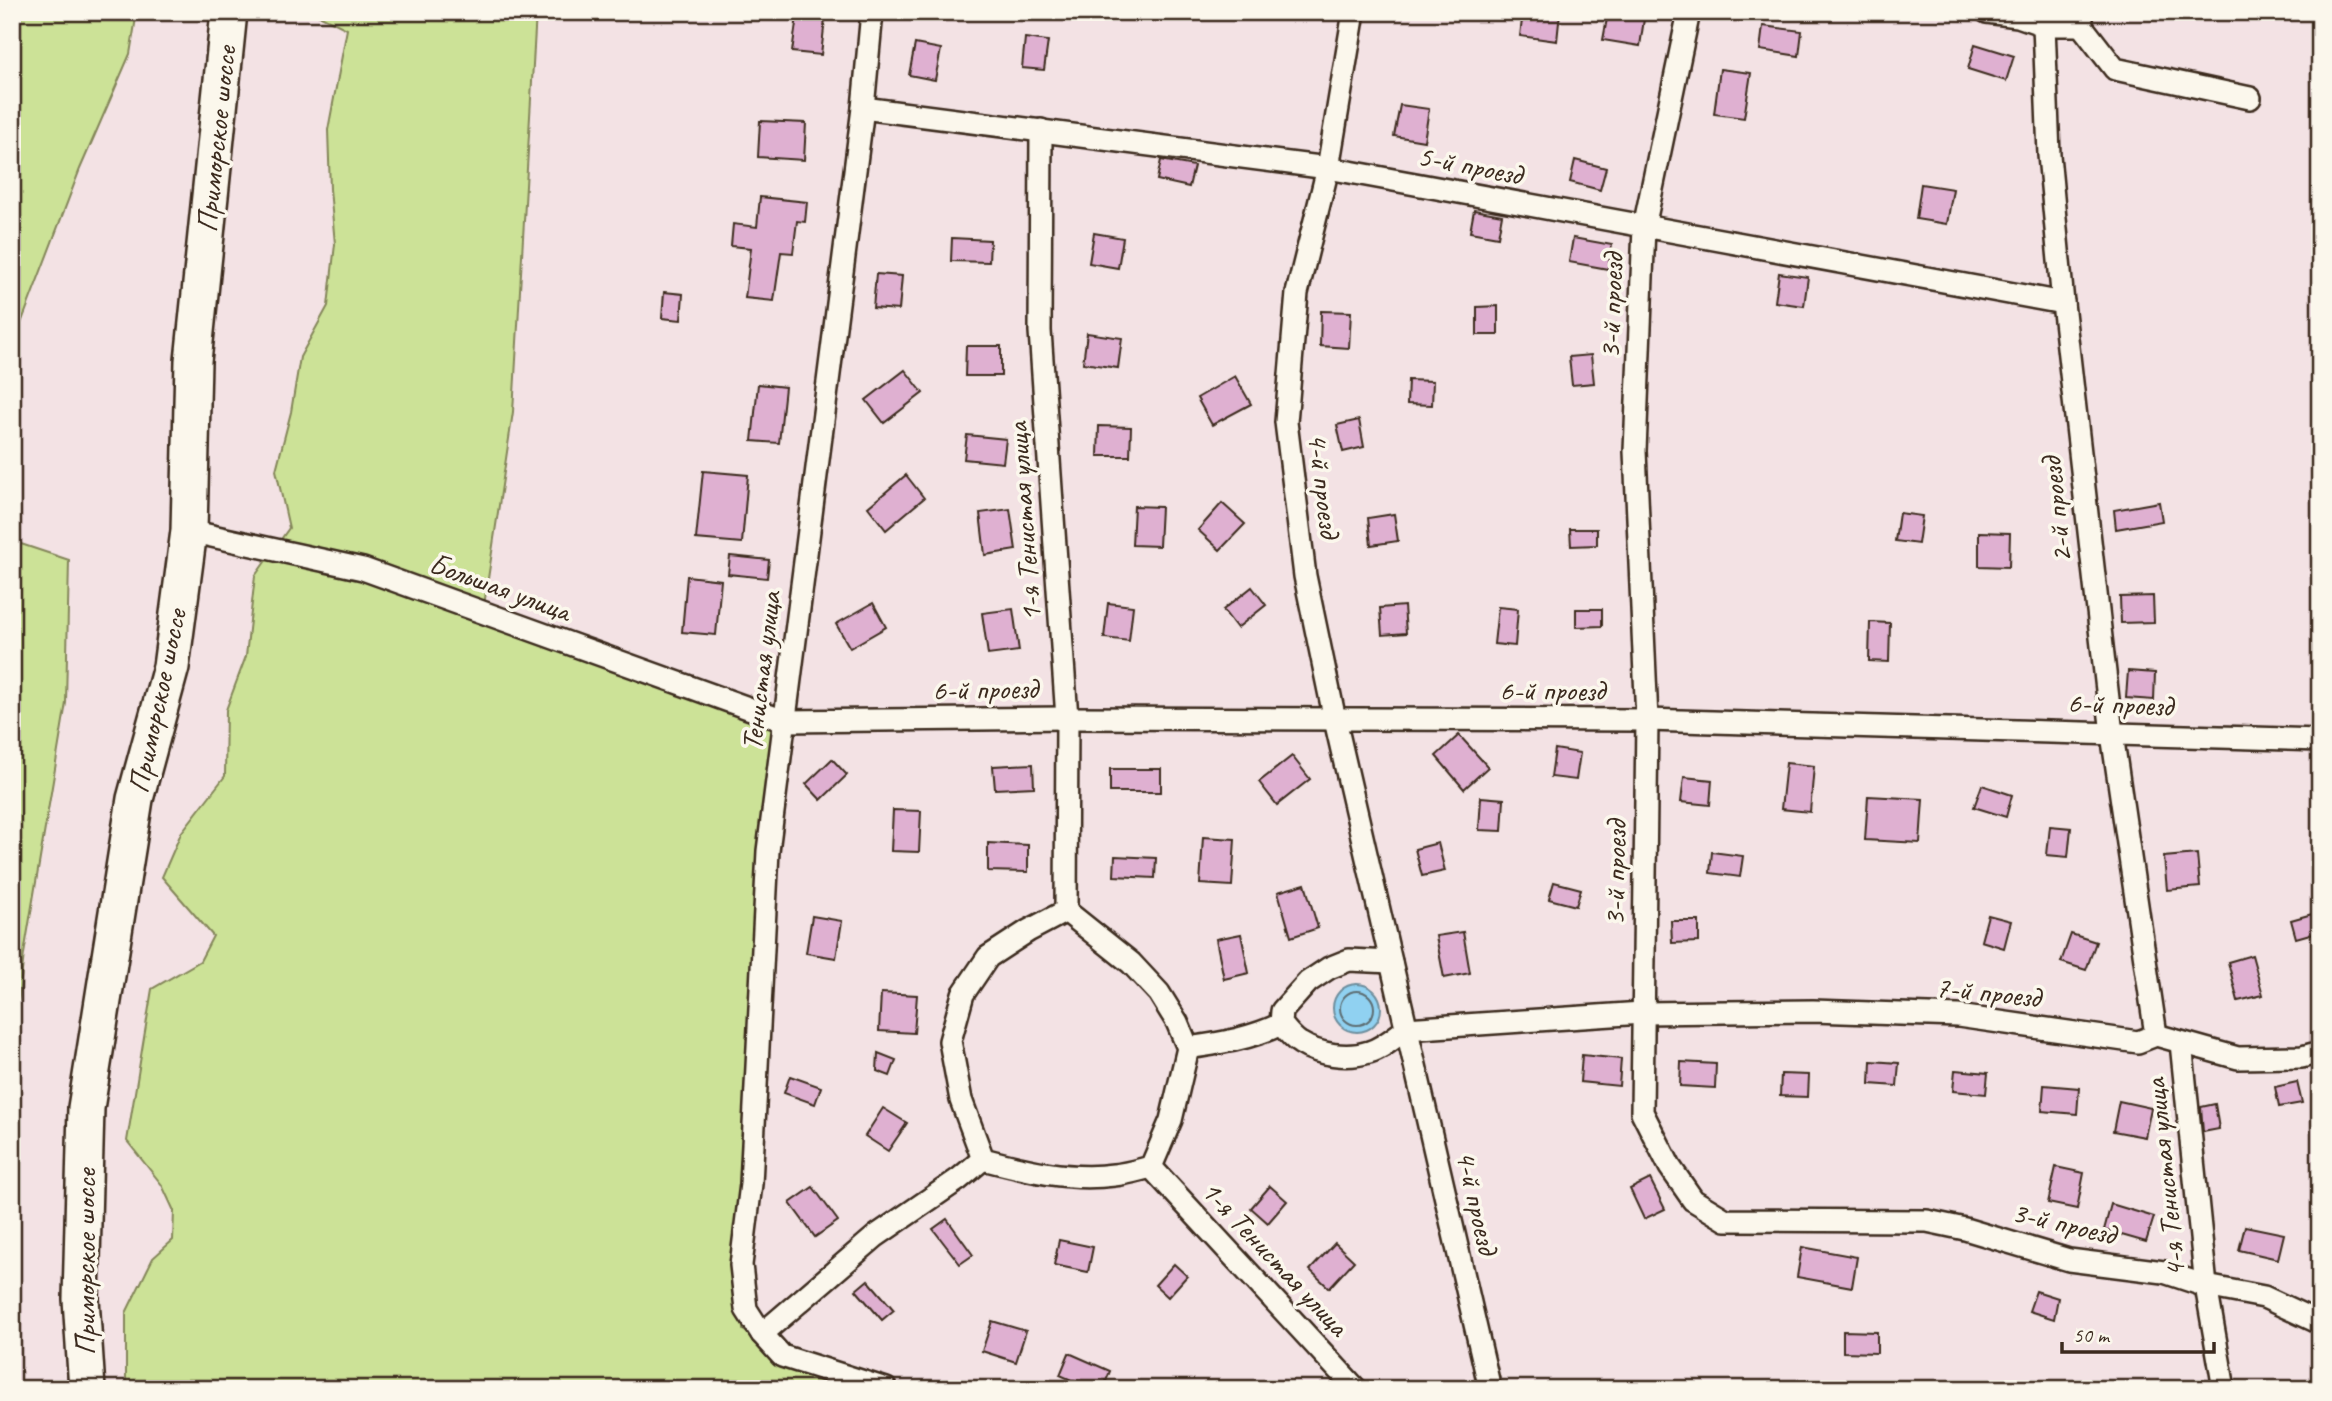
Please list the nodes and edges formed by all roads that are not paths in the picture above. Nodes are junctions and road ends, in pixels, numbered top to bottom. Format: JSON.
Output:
{"nodes":[{"id":1,"x":229,"y":12,"type":"edge"},
{"id":2,"x":872,"y":12,"type":"edge"},
{"id":3,"x":1354,"y":12,"type":"edge"},
{"id":4,"x":1689,"y":12,"type":"edge"},
{"id":5,"x":1987,"y":12,"type":"edge"},
{"id":6,"x":2082,"y":19,"type":"edge"},
{"id":7,"x":2044,"y":25,"type":"junction"},
{"id":8,"x":2250,"y":98,"type":"dead end"},
{"id":9,"x":863,"y":107,"type":"junction"},
{"id":10,"x":1041,"y":130,"type":"junction"},
{"id":11,"x":1328,"y":168,"type":"junction"},
{"id":12,"x":1644,"y":227,"type":"junction"},
{"id":13,"x":2063,"y":303,"type":"junction"},
{"id":14,"x":188,"y":531,"type":"junction"},
{"id":15,"x":1067,"y":718,"type":"junction"},
{"id":16,"x":1335,"y":720,"type":"junction"},
{"id":17,"x":1647,"y":720,"type":"junction"},
{"id":18,"x":784,"y":721,"type":"junction"},
{"id":19,"x":2112,"y":734,"type":"junction"},
{"id":20,"x":2320,"y":740,"type":"edge"},
{"id":21,"x":1066,"y":911,"type":"junction"},
{"id":22,"x":1391,"y":962,"type":"junction"},
{"id":23,"x":1642,"y":1013,"type":"junction"},
{"id":24,"x":1281,"y":1024,"type":"junction"},
{"id":25,"x":1406,"y":1028,"type":"junction"},
{"id":26,"x":2157,"y":1035,"type":"junction"},
{"id":27,"x":2181,"y":1043,"type":"junction"},
{"id":28,"x":1188,"y":1048,"type":"junction"},
{"id":29,"x":2320,"y":1052,"type":"edge"},
{"id":30,"x":983,"y":1159,"type":"junction"},
{"id":31,"x":1151,"y":1167,"type":"junction"},
{"id":32,"x":2206,"y":1286,"type":"junction"},
{"id":33,"x":2316,"y":1316,"type":"edge"},
{"id":34,"x":762,"y":1334,"type":"junction"},
{"id":35,"x":87,"y":1389,"type":"edge"},
{"id":36,"x":886,"y":1389,"type":"edge"},
{"id":37,"x":1356,"y":1389,"type":"edge"},
{"id":38,"x":1490,"y":1389,"type":"edge"},
{"id":39,"x":2224,"y":1389,"type":"edge"}],
"edges":[{"from":1,"to":14,"type":"main road","name":"Приморское шоссе"},
{"from":2,"to":9,"type":"street","name":"Тенистая улица"},
{"from":3,"to":11,"type":"street","name":"4-й проезд"},
{"from":4,"to":12,"type":"street","name":"3-й проезд"},
{"from":5,"to":7,"type":"street"},
{"from":6,"to":7,"type":"street"},
{"from":6,"to":8,"type":"street"},
{"from":7,"to":13,"type":"street","name":"2-й проезд"},
{"from":9,"to":10,"type":"street","name":"5-й проезд"},
{"from":9,"to":18,"type":"street","name":"Тенистая улица"},
{"from":10,"to":11,"type":"street","name":"5-й проезд"},
{"from":10,"to":15,"type":"street","name":"1-я Тенистая улица"},
{"from":11,"to":12,"type":"street","name":"5-й проезд"},
{"from":11,"to":16,"type":"street","name":"4-й проезд"},
{"from":12,"to":13,"type":"street","name":"5-й проезд"},
{"from":12,"to":17,"type":"street","name":"3-й проезд"},
{"from":13,"to":19,"type":"street","name":"2-й проезд"},
{"from":14,"to":18,"type":"street","name":"Большая улица"},
{"from":14,"to":35,"type":"main road","name":"Приморское шоссе"},
{"from":15,"to":16,"type":"street","name":"6-й проезд"},
{"from":15,"to":18,"type":"street","name":"6-й проезд"},
{"from":15,"to":21,"type":"street","name":"1-я Тенистая улица"},
{"from":16,"to":17,"type":"street","name":"6-й проезд"},
{"from":16,"to":22,"type":"street","name":"4-й проезд"},
{"from":17,"to":19,"type":"street","name":"6-й проезд"},
{"from":17,"to":23,"type":"street","name":"3-й проезд"},
{"from":18,"to":34,"type":"street","name":"Тенистая улица"},
{"from":19,"to":20,"type":"street","name":"6-й проезд"},
{"from":19,"to":26,"type":"street","name":"2-й проезд"},
{"from":21,"to":28,"type":"street"},
{"from":21,"to":30,"type":"street"},
{"from":22,"to":24,"type":"street"},
{"from":22,"to":25,"type":"street"},
{"from":23,"to":25,"type":"street","name":"7-й проезд"},
{"from":23,"to":26,"type":"street","name":"7-й проезд"},
{"from":23,"to":32,"type":"street","name":"3-й проезд"},
{"from":24,"to":25,"type":"street"},
{"from":24,"to":28,"type":"street"},
{"from":25,"to":38,"type":"street","name":"4-й проезд"},
{"from":26,"to":27,"type":"street","name":"7-й проезд"},
{"from":27,"to":29,"type":"street","name":"7-й проезд"},
{"from":27,"to":32,"type":"street","name":"4-я Тенистая улица"},
{"from":28,"to":31,"type":"street"},
{"from":30,"to":31,"type":"street"},
{"from":30,"to":34,"type":"street"},
{"from":31,"to":37,"type":"street","name":"1-я Тенистая улица"},
{"from":32,"to":33,"type":"street","name":"3-й проезд"},
{"from":32,"to":39,"type":"street","name":"4-я Тенистая улица"},
{"from":34,"to":36,"type":"street","name":"Тенистая улица"}]}
